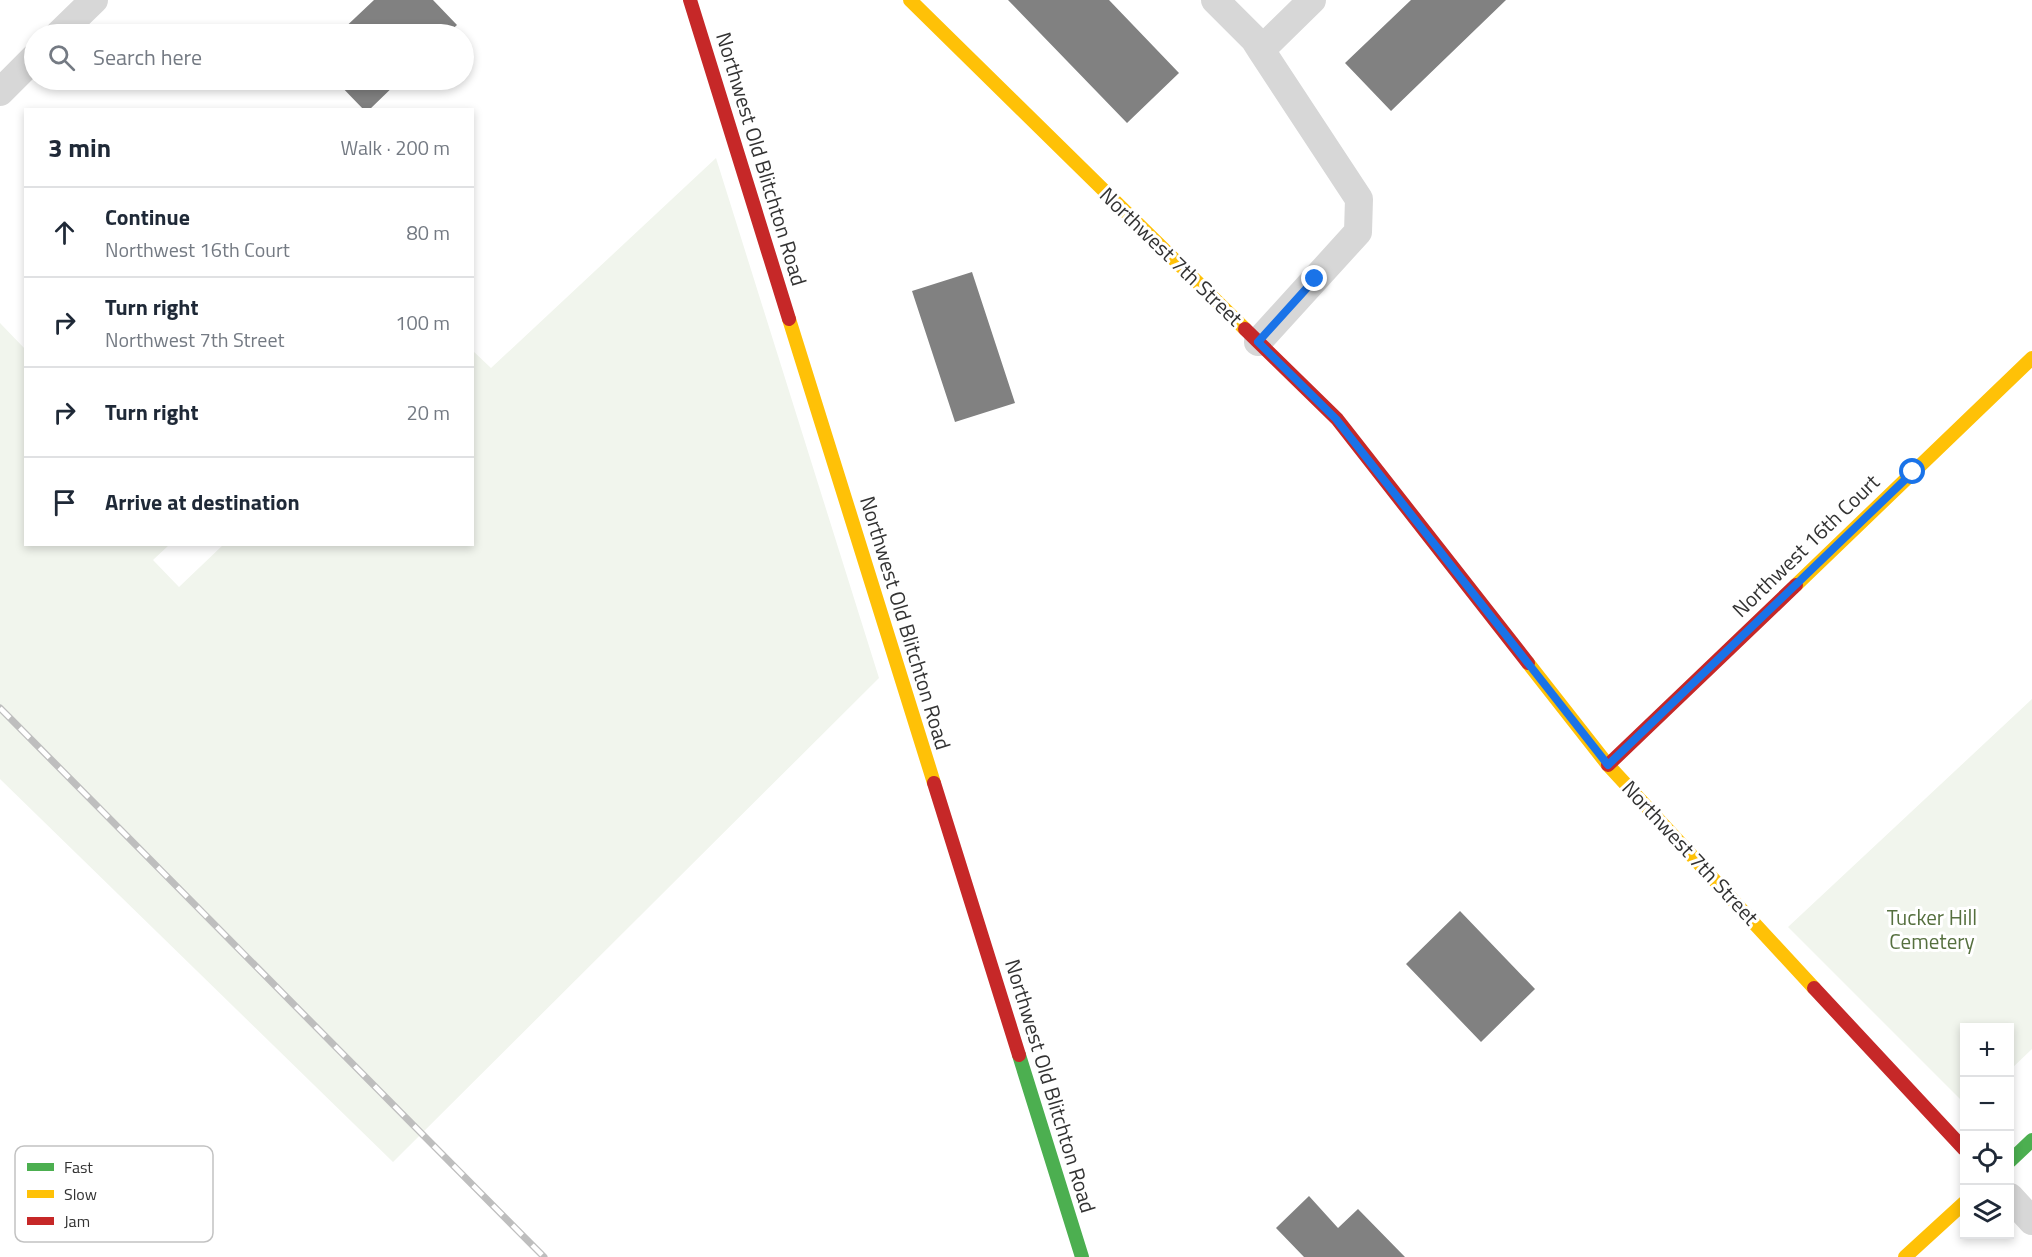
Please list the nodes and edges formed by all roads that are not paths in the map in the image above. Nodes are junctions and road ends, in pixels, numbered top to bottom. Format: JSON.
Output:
{"nodes":[{"id":1,"x":94,"y":0,"type":"edge"},
{"id":2,"x":690,"y":0,"type":"edge"},
{"id":3,"x":910,"y":0,"type":"edge"},
{"id":4,"x":1215,"y":0,"type":"edge"},
{"id":5,"x":1312,"y":0,"type":"edge"},
{"id":6,"x":69,"y":24,"type":"edge"},
{"id":7,"x":1262,"y":50,"type":"junction"},
{"id":8,"x":24,"y":68,"type":"edge"},
{"id":9,"x":0,"y":92,"type":"edge"},
{"id":10,"x":1258,"y":342,"type":"junction"},
{"id":11,"x":2032,"y":358,"type":"edge"},
{"id":12,"x":1608,"y":765,"type":"junction"},
{"id":13,"x":2032,"y":1140,"type":"edge"},
{"id":14,"x":1960,"y":1144,"type":"edge"},
{"id":15,"x":2014,"y":1157,"type":"edge"},
{"id":16,"x":2014,"y":1201,"type":"edge"},
{"id":17,"x":1960,"y":1208,"type":"edge"},
{"id":18,"x":2032,"y":1221,"type":"edge"},
{"id":19,"x":1082,"y":1257,"type":"edge"},
{"id":20,"x":1905,"y":1257,"type":"edge"}],
"edges":[{"from":1,"to":6,"type":"street"},
{"from":2,"to":19,"type":"street","name":"Northwest Old Blitchton Road"},
{"from":3,"to":10,"type":"street","name":"Northwest 7th Street"},
{"from":4,"to":7,"type":"street"},
{"from":5,"to":7,"type":"street"},
{"from":7,"to":10,"type":"street"},
{"from":8,"to":9,"type":"street"},
{"from":10,"to":12,"type":"street","name":"Northwest 7th Street"},
{"from":11,"to":12,"type":"street","name":"Northwest 16th Court"},
{"from":12,"to":14,"type":"street","name":"Northwest 7th Street"},
{"from":13,"to":15,"type":"street"},
{"from":16,"to":18,"type":"street"},
{"from":17,"to":20,"type":"street"}]}
